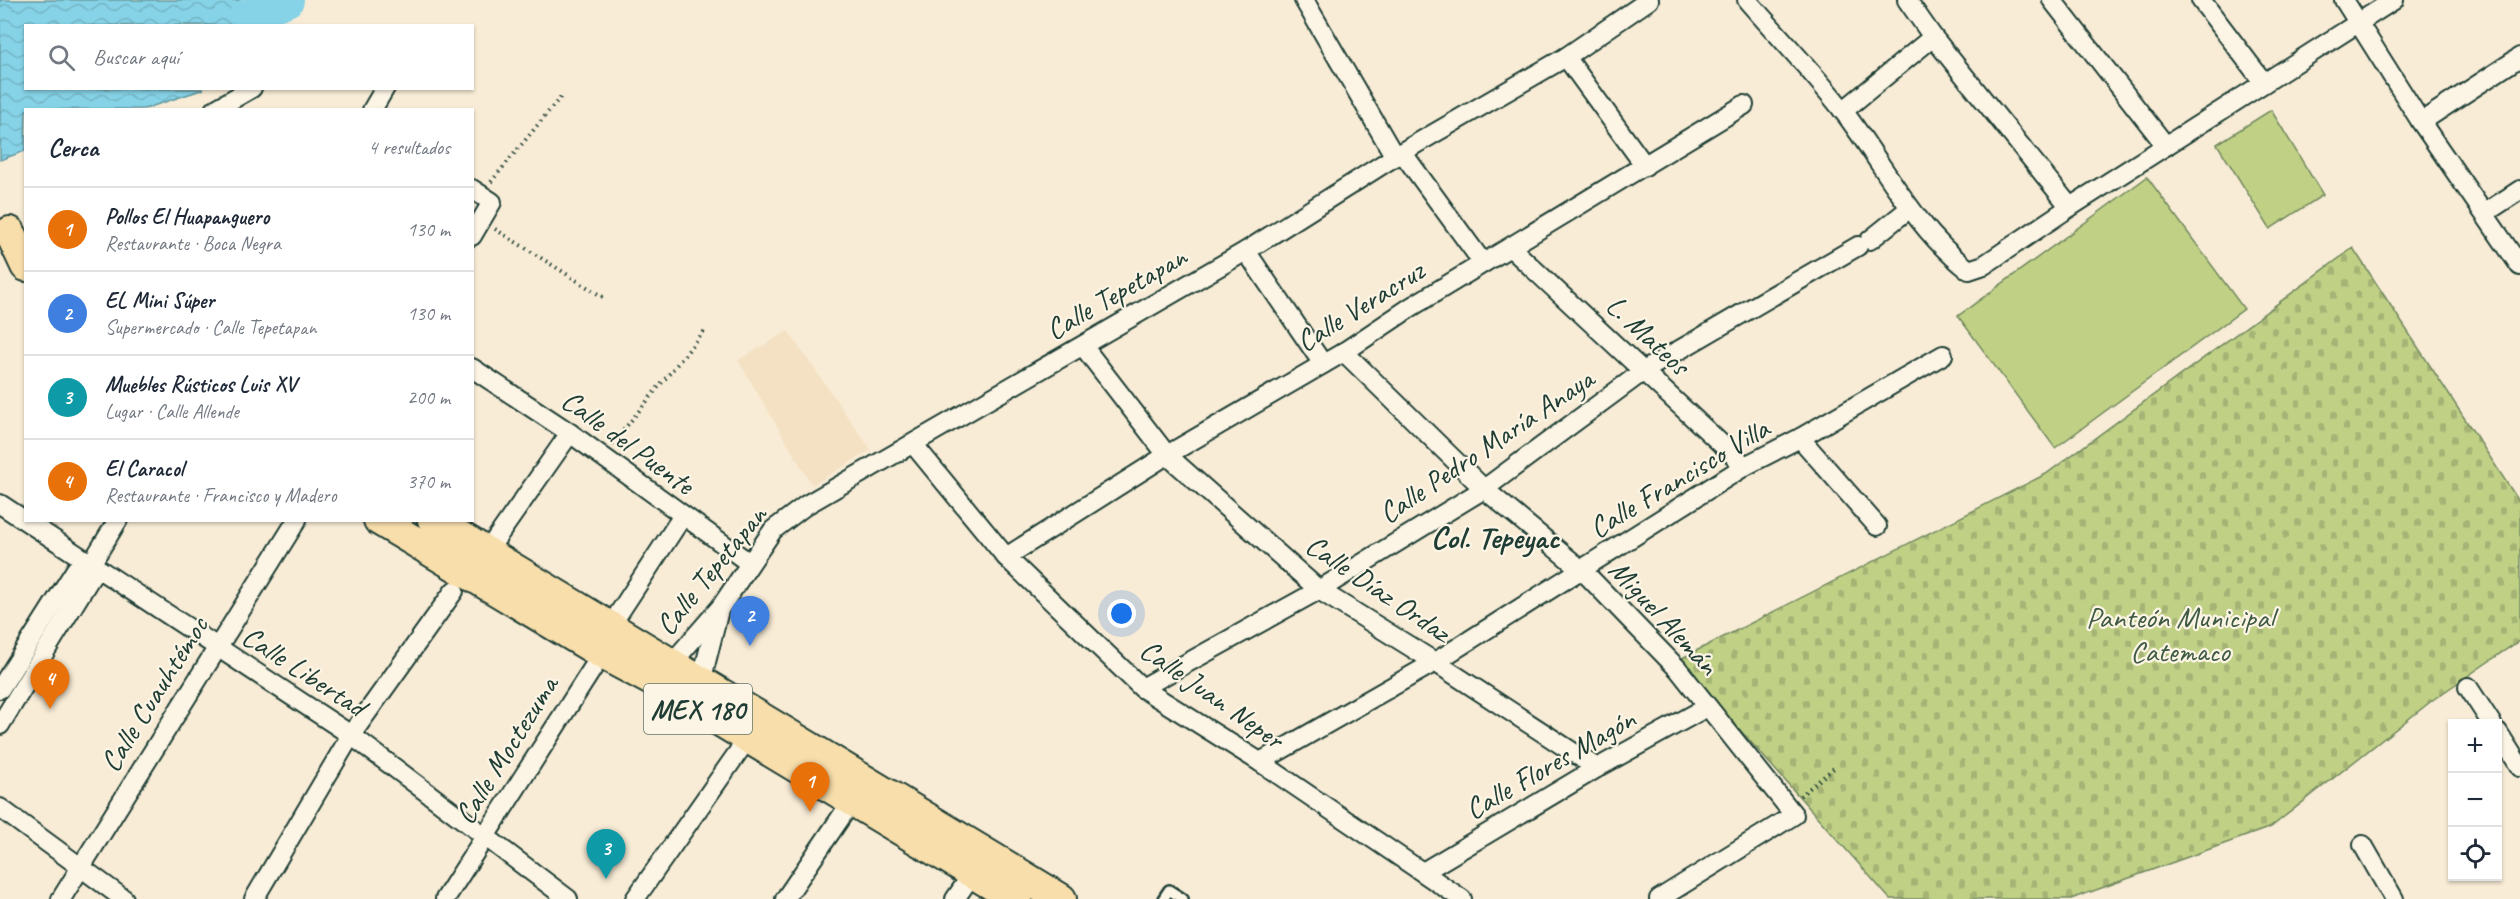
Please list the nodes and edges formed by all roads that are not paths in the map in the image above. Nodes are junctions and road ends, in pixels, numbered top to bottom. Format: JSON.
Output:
{"nodes":[{"id":1,"x":1304,"y":0,"type":"edge"},
{"id":2,"x":1649,"y":0,"type":"edge"},
{"id":3,"x":1747,"y":0,"type":"edge"},
{"id":4,"x":1907,"y":0,"type":"edge"},
{"id":5,"x":2052,"y":0,"type":"edge"},
{"id":6,"x":2201,"y":0,"type":"edge"},
{"id":7,"x":2344,"y":0,"type":"edge"},
{"id":8,"x":2394,"y":0,"type":"edge"},
{"id":9,"x":2359,"y":22,"type":"junction"},
{"id":10,"x":1933,"y":37,"type":"junction"},
{"id":11,"x":1566,"y":57,"type":"junction"},
{"id":12,"x":2520,"y":57,"type":"edge"},
{"id":13,"x":2264,"y":83,"type":"junction"},
{"id":14,"x":249,"y":90,"type":"edge"},
{"id":15,"x":384,"y":90,"type":"edge"},
{"id":16,"x":1744,"y":105,"type":"dead end"},
{"id":17,"x":217,"y":108,"type":"edge"},
{"id":18,"x":373,"y":108,"type":"edge"},
{"id":19,"x":1843,"y":111,"type":"junction"},
{"id":20,"x":2421,"y":122,"type":"junction"},
{"id":21,"x":2166,"y":146,"type":"junction"},
{"id":22,"x":1399,"y":154,"type":"junction"},
{"id":23,"x":1645,"y":166,"type":"junction"},
{"id":24,"x":2520,"y":190,"type":"edge"},
{"id":25,"x":477,"y":191,"type":"edge"},
{"id":26,"x":2070,"y":207,"type":"junction"},
{"id":27,"x":1910,"y":208,"type":"junction"},
{"id":28,"x":2485,"y":213,"type":"junction"},
{"id":29,"x":477,"y":228,"type":"edge"},
{"id":30,"x":9,"y":236,"type":"edge"},
{"id":31,"x":1511,"y":248,"type":"junction"},
{"id":32,"x":1246,"y":251,"type":"junction"},
{"id":33,"x":24,"y":262,"type":"edge"},
{"id":34,"x":1483,"y":263,"type":"junction"},
{"id":35,"x":2520,"y":266,"type":"edge"},
{"id":36,"x":1083,"y":345,"type":"junction"},
{"id":37,"x":1344,"y":352,"type":"junction"},
{"id":38,"x":1943,"y":355,"type":"dead end"},
{"id":39,"x":1323,"y":364,"type":"junction"},
{"id":40,"x":474,"y":369,"type":"edge"},
{"id":41,"x":1645,"y":370,"type":"junction"},
{"id":42,"x":570,"y":433,"type":"junction"},
{"id":43,"x":1800,"y":438,"type":"junction"},
{"id":44,"x":914,"y":445,"type":"junction"},
{"id":45,"x":1167,"y":455,"type":"junction"},
{"id":46,"x":1745,"y":466,"type":"junction"},
{"id":47,"x":1484,"y":489,"type":"junction"},
{"id":48,"x":0,"y":504,"type":"edge"},
{"id":49,"x":682,"y":517,"type":"junction"},
{"id":50,"x":24,"y":520,"type":"edge"},
{"id":51,"x":27,"y":522,"type":"edge"},
{"id":52,"x":117,"y":522,"type":"edge"},
{"id":53,"x":296,"y":522,"type":"edge"},
{"id":54,"x":383,"y":522,"type":"edge"},
{"id":55,"x":436,"y":522,"type":"edge"},
{"id":56,"x":1877,"y":526,"type":"dead end"},
{"id":57,"x":486,"y":553,"type":"junction"},
{"id":58,"x":1006,"y":557,"type":"junction"},
{"id":59,"x":748,"y":562,"type":"junction"},
{"id":60,"x":91,"y":564,"type":"junction"},
{"id":61,"x":1583,"y":571,"type":"junction"},
{"id":62,"x":1319,"y":590,"type":"junction"},
{"id":63,"x":454,"y":591,"type":"dead end"},
{"id":64,"x":543,"y":604,"type":"junction"},
{"id":65,"x":720,"y":608,"type":"junction"},
{"id":66,"x":612,"y":633,"type":"junction"},
{"id":67,"x":216,"y":648,"type":"junction"},
{"id":68,"x":1436,"y":662,"type":"junction"},
{"id":69,"x":664,"y":674,"type":"junction"},
{"id":70,"x":2468,"y":687,"type":"dead end"},
{"id":71,"x":1142,"y":688,"type":"junction"},
{"id":72,"x":0,"y":689,"type":"edge"},
{"id":73,"x":696,"y":695,"type":"junction"},
{"id":74,"x":1707,"y":707,"type":"junction"},
{"id":75,"x":2489,"y":719,"type":"edge"},
{"id":76,"x":0,"y":725,"type":"edge"},
{"id":77,"x":351,"y":735,"type":"junction"},
{"id":78,"x":748,"y":738,"type":"junction"},
{"id":79,"x":2502,"y":738,"type":"edge"},
{"id":80,"x":1260,"y":762,"type":"junction"},
{"id":81,"x":2520,"y":767,"type":"edge"},
{"id":82,"x":1597,"y":768,"type":"junction"},
{"id":83,"x":852,"y":801,"type":"junction"},
{"id":84,"x":0,"y":808,"type":"edge"},
{"id":85,"x":486,"y":837,"type":"junction"},
{"id":86,"x":2363,"y":845,"type":"dead end"},
{"id":87,"x":81,"y":867,"type":"junction"},
{"id":88,"x":1423,"y":872,"type":"junction"},
{"id":89,"x":996,"y":889,"type":"edge"},
{"id":90,"x":61,"y":899,"type":"edge"},
{"id":91,"x":124,"y":899,"type":"edge"},
{"id":92,"x":254,"y":899,"type":"edge"},
{"id":93,"x":445,"y":899,"type":"edge"},
{"id":94,"x":568,"y":899,"type":"edge"},
{"id":95,"x":635,"y":899,"type":"edge"},
{"id":96,"x":785,"y":899,"type":"edge"},
{"id":97,"x":955,"y":899,"type":"edge"},
{"id":98,"x":1061,"y":899,"type":"edge"},
{"id":99,"x":1163,"y":899,"type":"edge"},
{"id":100,"x":1183,"y":899,"type":"edge"},
{"id":101,"x":1462,"y":899,"type":"edge"},
{"id":102,"x":1659,"y":899,"type":"edge"},
{"id":103,"x":2394,"y":899,"type":"edge"}],
"edges":[{"from":1,"to":22,"type":"street"},
{"from":2,"to":11,"type":"street","name":"Calle Tepetapan"},
{"from":3,"to":19,"type":"street"},
{"from":4,"to":10,"type":"street"},
{"from":5,"to":21,"type":"street"},
{"from":6,"to":13,"type":"street"},
{"from":7,"to":9,"type":"street"},
{"from":8,"to":9,"type":"street"},
{"from":9,"to":13,"type":"street"},
{"from":9,"to":20,"type":"street"},
{"from":10,"to":19,"type":"street"},
{"from":10,"to":26,"type":"street"},
{"from":11,"to":22,"type":"street","name":"Calle Tepetapan"},
{"from":11,"to":23,"type":"street"},
{"from":12,"to":20,"type":"street"},
{"from":13,"to":21,"type":"street"},
{"from":14,"to":17,"type":"street"},
{"from":15,"to":18,"type":"street"},
{"from":16,"to":23,"type":"street","name":"Calle Veracruz"},
{"from":19,"to":27,"type":"street"},
{"from":20,"to":28,"type":"street"},
{"from":21,"to":26,"type":"street"},
{"from":22,"to":32,"type":"street","name":"Calle Tepetapan"},
{"from":22,"to":34,"type":"street"},
{"from":23,"to":31,"type":"street","name":"Calle Veracruz"},
{"from":24,"to":28,"type":"street"},
{"from":25,"to":29,"type":"street"},
{"from":26,"to":27,"type":"street"},
{"from":27,"to":41,"type":"street","name":"Calle Pedro María Anaya"},
{"from":28,"to":35,"type":"street"},
{"from":30,"to":33,"type":"main road"},
{"from":31,"to":34,"type":"street","name":"Calle Veracruz"},
{"from":31,"to":41,"type":"street","name":"L. Mateos"},
{"from":32,"to":36,"type":"street","name":"Calle Tepetapan"},
{"from":32,"to":39,"type":"street"},
{"from":34,"to":37,"type":"street","name":"Calle Veracruz"},
{"from":36,"to":44,"type":"street","name":"Calle Tepetapan"},
{"from":36,"to":45,"type":"street","name":"Calle Díaz Ordaz"},
{"from":37,"to":39,"type":"street","name":"Calle Veracruz"},
{"from":37,"to":47,"type":"street","name":"Miguel Alemán"},
{"from":38,"to":43,"type":"street","name":"Calle Francisco Villa"},
{"from":39,"to":45,"type":"street","name":"Calle Veracruz"},
{"from":40,"to":42,"type":"street","name":"Calle del Puente"},
{"from":41,"to":46,"type":"street","name":"L. Mateos"},
{"from":41,"to":47,"type":"street","name":"Calle Pedro María Anaya"},
{"from":42,"to":49,"type":"street","name":"Calle del Puente"},
{"from":42,"to":57,"type":"street"},
{"from":43,"to":46,"type":"street","name":"Calle Francisco Villa"},
{"from":43,"to":56,"type":"street"},
{"from":44,"to":58,"type":"street","name":"Calle Juan Neper"},
{"from":44,"to":59,"type":"street","name":"Calle Tepetapan"},
{"from":45,"to":58,"type":"street","name":"Calle Veracruz"},
{"from":45,"to":62,"type":"street","name":"Calle Díaz Ordaz"},
{"from":46,"to":61,"type":"street","name":"Calle Francisco Villa"},
{"from":47,"to":61,"type":"street","name":"Miguel Alemán"},
{"from":47,"to":62,"type":"street","name":"Calle Pedro María Anaya"},
{"from":48,"to":50,"type":"street","name":"Calle Libertad"},
{"from":49,"to":59,"type":"street","name":"Calle del Puente"},
{"from":49,"to":66,"type":"street","name":"Calle Moctezuma"},
{"from":51,"to":60,"type":"street","name":"Calle Libertad"},
{"from":52,"to":60,"type":"street"},
{"from":53,"to":67,"type":"street","name":"Calle Cuauhtémoc"},
{"from":54,"to":64,"type":"main road","number":"MEX 180"},
{"from":55,"to":57,"type":"main road","number":"MEX 180"},
{"from":57,"to":64,"type":"main road","number":"MEX 180"},
{"from":58,"to":71,"type":"street","name":"Calle Juan Neper"},
{"from":59,"to":65,"type":"street","name":"Calle Tepetapan"},
{"from":60,"to":67,"type":"street","name":"Calle Libertad"},
{"from":60,"to":72,"type":"street"},
{"from":60,"to":76,"type":"street"},
{"from":61,"to":68,"type":"street","name":"Calle Francisco Villa"},
{"from":61,"to":74,"type":"street","name":"Miguel Alemán"},
{"from":62,"to":68,"type":"street","name":"Calle Díaz Ordaz"},
{"from":62,"to":71,"type":"street","name":"Calle Pedro María Anaya"},
{"from":63,"to":77,"type":"street"},
{"from":64,"to":66,"type":"main road","number":"MEX 180"},
{"from":65,"to":69,"type":"street","name":"Calle Tepetapan"},
{"from":65,"to":73,"type":"street"},
{"from":66,"to":69,"type":"main road","number":"MEX 180"},
{"from":66,"to":85,"type":"street","name":"Calle Moctezuma"},
{"from":67,"to":77,"type":"street","name":"Calle Libertad"},
{"from":67,"to":87,"type":"street","name":"Calle Cuauhtémoc"},
{"from":68,"to":80,"type":"street","name":"Calle Francisco Villa"},
{"from":68,"to":82,"type":"street","name":"Calle Díaz Ordaz"},
{"from":69,"to":73,"type":"main road","number":"MEX 180"},
{"from":70,"to":75,"type":"street"},
{"from":71,"to":80,"type":"street","name":"Calle Juan Neper"},
{"from":73,"to":78,"type":"main road","number":"MEX 180"},
{"from":73,"to":98,"type":"main road","number":"MEX 180"},
{"from":74,"to":82,"type":"street","name":"Calle Flores Magón"},
{"from":74,"to":102,"type":"street","name":"Miguel Alemán"},
{"from":77,"to":85,"type":"street","name":"Calle Libertad"},
{"from":77,"to":92,"type":"street"},
{"from":78,"to":83,"type":"main road","number":"MEX 180"},
{"from":78,"to":95,"type":"street"},
{"from":79,"to":81,"type":"street"},
{"from":80,"to":88,"type":"street","name":"Calle Juan Neper"},
{"from":82,"to":88,"type":"street","name":"Calle Flores Magón"},
{"from":83,"to":89,"type":"main road","number":"MEX 180"},
{"from":83,"to":96,"type":"street"},
{"from":84,"to":87,"type":"street"},
{"from":85,"to":93,"type":"street","name":"Calle Moctezuma"},
{"from":85,"to":94,"type":"street","name":"Calle Libertad"},
{"from":86,"to":103,"type":"street"},
{"from":87,"to":90,"type":"street","name":"Calle Cuauhtémoc"},
{"from":87,"to":91,"type":"street"},
{"from":88,"to":101,"type":"street","name":"Calle Juan Neper"},
{"from":89,"to":97,"type":"street"},
{"from":99,"to":100,"type":"lane"}]}
